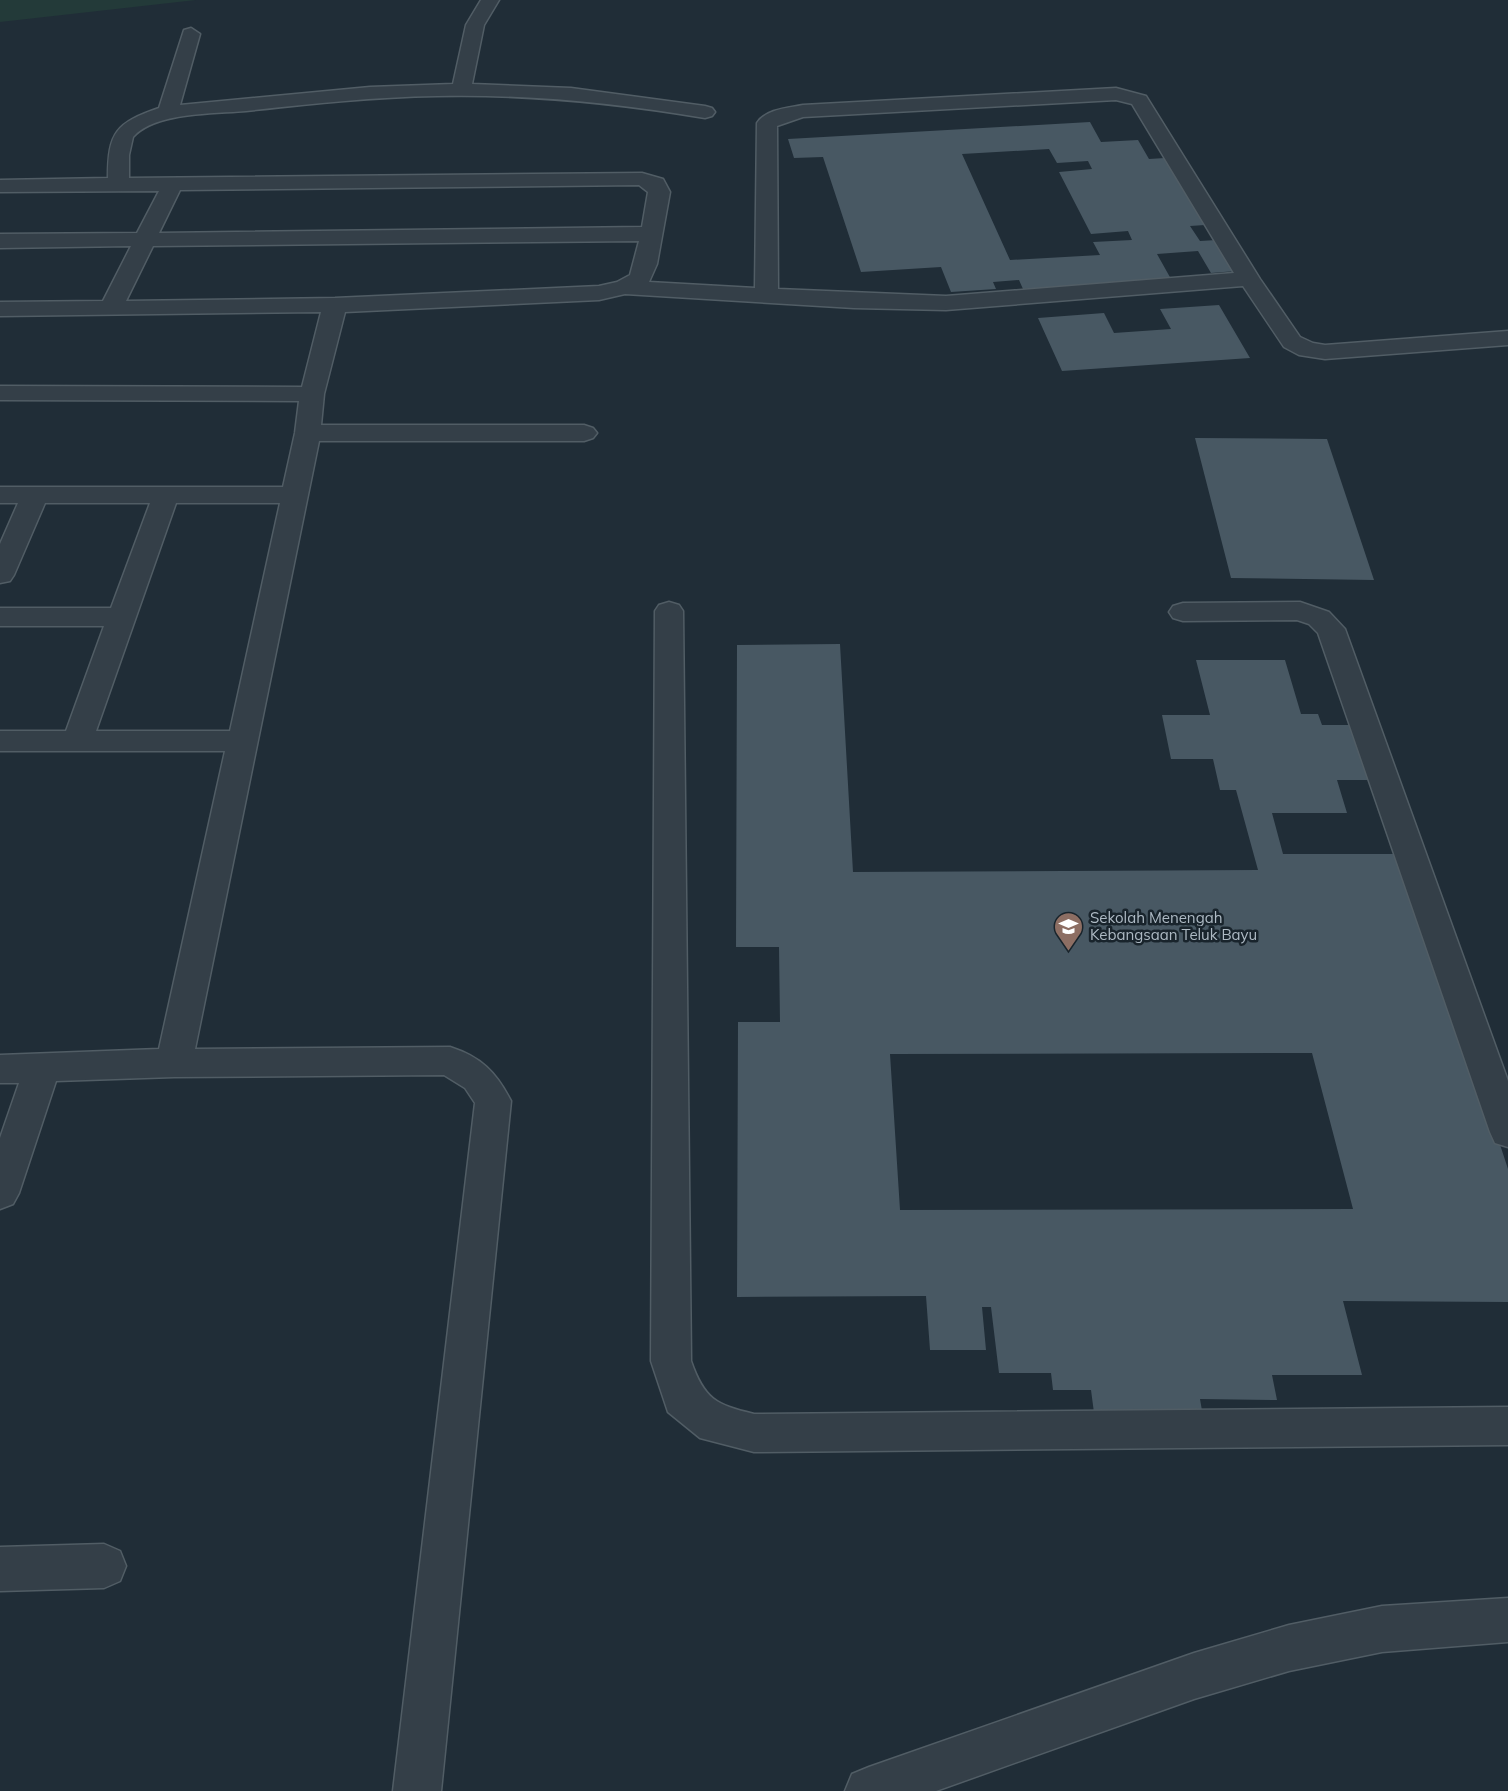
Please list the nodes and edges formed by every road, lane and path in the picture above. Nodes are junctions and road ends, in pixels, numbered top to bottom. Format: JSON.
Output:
{"nodes":[{"id":1,"x":490,"y":0,"type":"edge"},
{"id":2,"x":191,"y":34,"type":"dead end"},
{"id":3,"x":461,"y":90,"type":"junction"},
{"id":4,"x":168,"y":112,"type":"junction"},
{"id":5,"x":705,"y":112,"type":"dead end"},
{"id":6,"x":0,"y":186,"type":"edge"},
{"id":7,"x":119,"y":186,"type":"junction"},
{"id":8,"x":172,"y":186,"type":"junction"},
{"id":9,"x":650,"y":234,"type":"junction"},
{"id":10,"x":145,"y":240,"type":"junction"},
{"id":11,"x":0,"y":241,"type":"edge"},
{"id":12,"x":1249,"y":279,"type":"junction"},
{"id":13,"x":624,"y":287,"type":"junction"},
{"id":14,"x":766,"y":296,"type":"junction"},
{"id":15,"x":335,"y":305,"type":"junction"},
{"id":16,"x":111,"y":307,"type":"junction"},
{"id":17,"x":0,"y":309,"type":"edge"},
{"id":18,"x":1508,"y":338,"type":"edge"},
{"id":19,"x":0,"y":393,"type":"edge"},
{"id":20,"x":312,"y":394,"type":"junction"},
{"id":21,"x":308,"y":433,"type":"junction"},
{"id":22,"x":584,"y":433,"type":"dead end"},
{"id":23,"x":0,"y":495,"type":"edge"},
{"id":24,"x":35,"y":495,"type":"junction"},
{"id":25,"x":166,"y":495,"type":"junction"},
{"id":26,"x":295,"y":495,"type":"junction"},
{"id":27,"x":0,"y":575,"type":"edge"},
{"id":28,"x":669,"y":610,"type":"dead end"},
{"id":29,"x":1183,"y":612,"type":"dead end"},
{"id":30,"x":0,"y":617,"type":"edge"},
{"id":31,"x":122,"y":617,"type":"junction"},
{"id":32,"x":0,"y":741,"type":"edge"},
{"id":33,"x":77,"y":741,"type":"junction"},
{"id":34,"x":242,"y":741,"type":"junction"},
{"id":35,"x":174,"y":1063,"type":"junction"},
{"id":36,"x":42,"y":1068,"type":"junction"},
{"id":37,"x":0,"y":1069,"type":"edge"},
{"id":38,"x":1508,"y":1132,"type":"edge"},
{"id":39,"x":0,"y":1193,"type":"edge"},
{"id":40,"x":1508,"y":1426,"type":"edge"},
{"id":41,"x":104,"y":1566,"type":"dead end"},
{"id":42,"x":0,"y":1569,"type":"edge"},
{"id":43,"x":1508,"y":1620,"type":"edge"},
{"id":44,"x":417,"y":1791,"type":"edge"},
{"id":45,"x":869,"y":1791,"type":"edge"}],
"edges":[{"from":1,"to":3,"type":"street"},
{"from":2,"to":4,"type":"street"},
{"from":3,"to":4,"type":"street"},
{"from":3,"to":5,"type":"street"},
{"from":4,"to":7,"type":"street"},
{"from":6,"to":7,"type":"street"},
{"from":7,"to":8,"type":"street"},
{"from":8,"to":9,"type":"street"},
{"from":8,"to":10,"type":"street"},
{"from":9,"to":10,"type":"street"},
{"from":9,"to":13,"type":"street"},
{"from":10,"to":11,"type":"street"},
{"from":10,"to":16,"type":"street"},
{"from":12,"to":14,"type":"street"},
{"from":12,"to":14,"type":"street"},
{"from":12,"to":18,"type":"street"},
{"from":13,"to":14,"type":"street"},
{"from":13,"to":15,"type":"street"},
{"from":15,"to":16,"type":"street"},
{"from":15,"to":20,"type":"street"},
{"from":16,"to":17,"type":"street"},
{"from":19,"to":20,"type":"street"},
{"from":20,"to":21,"type":"street"},
{"from":21,"to":22,"type":"street"},
{"from":21,"to":26,"type":"street"},
{"from":23,"to":24,"type":"street"},
{"from":24,"to":25,"type":"street"},
{"from":24,"to":27,"type":"street"},
{"from":25,"to":26,"type":"street"},
{"from":25,"to":31,"type":"street"},
{"from":26,"to":34,"type":"street"},
{"from":28,"to":40,"type":"street"},
{"from":29,"to":38,"type":"street"},
{"from":30,"to":31,"type":"street"},
{"from":31,"to":33,"type":"street"},
{"from":32,"to":33,"type":"street"},
{"from":33,"to":34,"type":"street"},
{"from":34,"to":35,"type":"street"},
{"from":35,"to":36,"type":"street"},
{"from":35,"to":44,"type":"street"},
{"from":36,"to":37,"type":"street"},
{"from":36,"to":39,"type":"street"},
{"from":41,"to":42,"type":"street"},
{"from":43,"to":45,"type":"street"}]}
